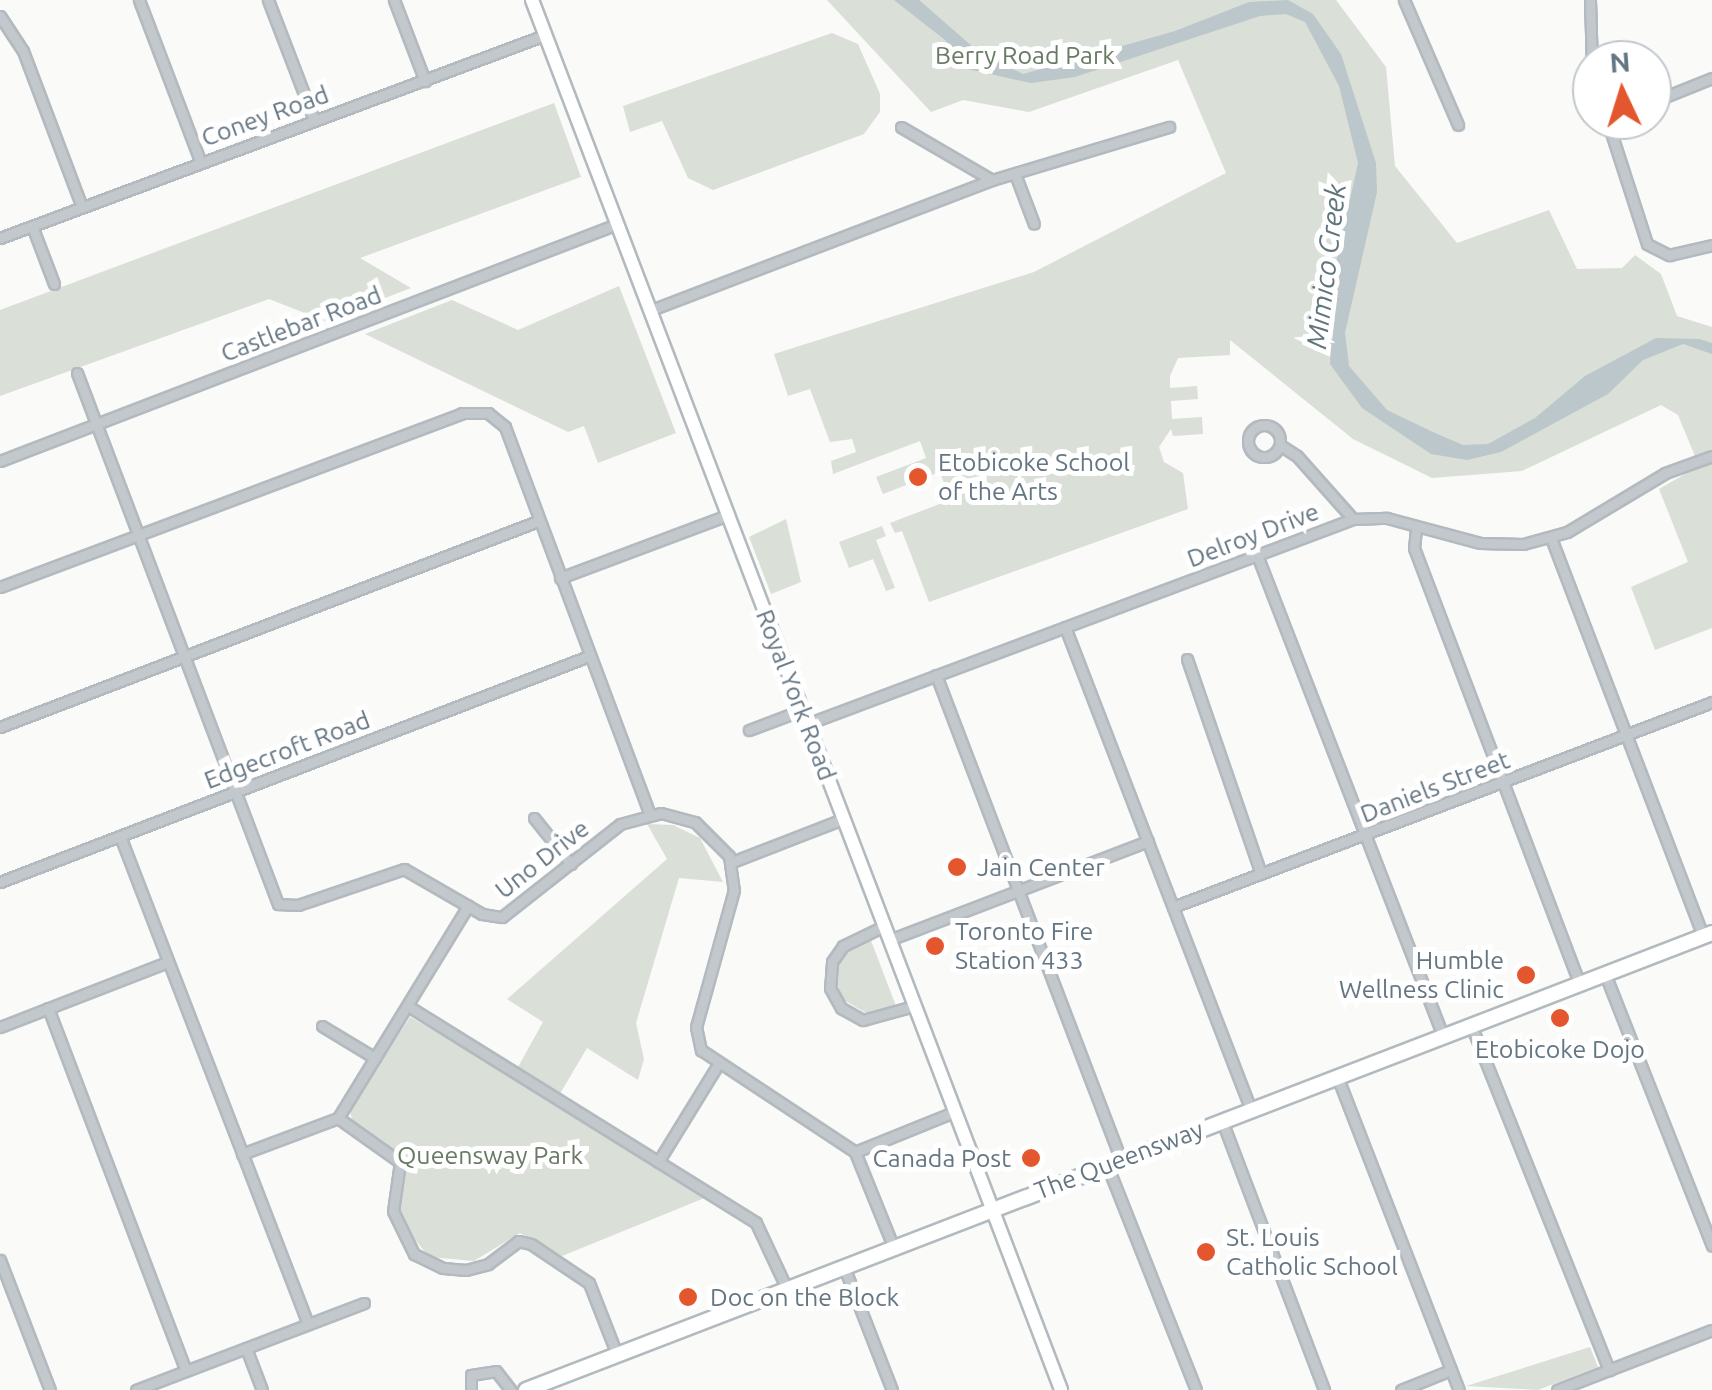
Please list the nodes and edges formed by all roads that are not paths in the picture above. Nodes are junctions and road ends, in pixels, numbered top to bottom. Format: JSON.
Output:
{"nodes":[{"id":1,"x":139,"y":0,"type":"edge"},
{"id":2,"x":268,"y":0,"type":"edge"},
{"id":3,"x":394,"y":0,"type":"edge"},
{"id":4,"x":532,"y":0,"type":"edge"},
{"id":5,"x":1404,"y":0,"type":"edge"},
{"id":6,"x":1590,"y":0,"type":"edge"},
{"id":7,"x":0,"y":16,"type":"edge"},
{"id":8,"x":546,"y":35,"type":"junction"},
{"id":9,"x":1591,"y":40,"type":"edge"},
{"id":10,"x":1712,"y":78,"type":"edge"},
{"id":11,"x":424,"y":81,"type":"junction"},
{"id":12,"x":1672,"y":94,"type":"edge"},
{"id":13,"x":314,"y":120,"type":"junction"},
{"id":14,"x":1458,"y":126,"type":"dead end"},
{"id":15,"x":900,"y":127,"type":"dead end"},
{"id":16,"x":1168,"y":127,"type":"dead end"},
{"id":17,"x":1613,"y":140,"type":"edge"},
{"id":18,"x":200,"y":161,"type":"junction"},
{"id":19,"x":1015,"y":174,"type":"junction"},
{"id":20,"x":992,"y":180,"type":"junction"},
{"id":21,"x":82,"y":207,"type":"junction"},
{"id":22,"x":617,"y":224,"type":"junction"},
{"id":23,"x":1034,"y":224,"type":"dead end"},
{"id":24,"x":32,"y":226,"type":"junction"},
{"id":25,"x":0,"y":238,"type":"edge"},
{"id":26,"x":1712,"y":245,"type":"edge"},
{"id":27,"x":54,"y":284,"type":"dead end"},
{"id":28,"x":650,"y":310,"type":"junction"},
{"id":29,"x":77,"y":373,"type":"dead end"},
{"id":30,"x":95,"y":425,"type":"junction"},
{"id":31,"x":1280,"y":446,"type":"dead end"},
{"id":32,"x":1712,"y":456,"type":"edge"},
{"id":33,"x":0,"y":461,"type":"edge"},
{"id":34,"x":728,"y":515,"type":"junction"},
{"id":35,"x":1353,"y":518,"type":"junction"},
{"id":36,"x":538,"y":521,"type":"junction"},
{"id":37,"x":1416,"y":529,"type":"junction"},
{"id":38,"x":136,"y":535,"type":"junction"},
{"id":39,"x":1551,"y":538,"type":"junction"},
{"id":40,"x":1257,"y":555,"type":"junction"},
{"id":41,"x":560,"y":578,"type":"junction"},
{"id":42,"x":0,"y":587,"type":"edge"},
{"id":43,"x":1065,"y":627,"type":"junction"},
{"id":44,"x":589,"y":656,"type":"junction"},
{"id":45,"x":182,"y":658,"type":"junction"},
{"id":46,"x":1187,"y":659,"type":"dead end"},
{"id":47,"x":936,"y":676,"type":"junction"},
{"id":48,"x":1712,"y":702,"type":"edge"},
{"id":49,"x":804,"y":717,"type":"junction"},
{"id":50,"x":0,"y":727,"type":"edge"},
{"id":51,"x":749,"y":730,"type":"dead end"},
{"id":52,"x":1626,"y":736,"type":"junction"},
{"id":53,"x":1502,"y":783,"type":"junction"},
{"id":54,"x":234,"y":792,"type":"junction"},
{"id":55,"x":650,"y":814,"type":"junction"},
{"id":56,"x":534,"y":818,"type":"dead end"},
{"id":57,"x":843,"y":819,"type":"junction"},
{"id":58,"x":1368,"y":833,"type":"junction"},
{"id":59,"x":120,"y":836,"type":"junction"},
{"id":60,"x":1148,"y":840,"type":"junction"},
{"id":61,"x":732,"y":862,"type":"junction"},
{"id":62,"x":571,"y":864,"type":"junction"},
{"id":63,"x":1261,"y":874,"type":"junction"},
{"id":64,"x":0,"y":882,"type":"edge"},
{"id":65,"x":1015,"y":892,"type":"junction"},
{"id":66,"x":468,"y":906,"type":"junction"},
{"id":67,"x":1173,"y":908,"type":"junction"},
{"id":68,"x":887,"y":933,"type":"junction"},
{"id":69,"x":1707,"y":935,"type":"edge"},
{"id":70,"x":168,"y":962,"type":"junction"},
{"id":71,"x":1605,"y":974,"type":"junction"},
{"id":72,"x":1580,"y":984,"type":"junction"},
{"id":73,"x":408,"y":1006,"type":"junction"},
{"id":74,"x":914,"y":1006,"type":"junction"},
{"id":75,"x":48,"y":1008,"type":"junction"},
{"id":76,"x":1471,"y":1025,"type":"junction"},
{"id":77,"x":0,"y":1026,"type":"edge"},
{"id":78,"x":322,"y":1026,"type":"dead end"},
{"id":79,"x":1443,"y":1036,"type":"junction"},
{"id":80,"x":375,"y":1058,"type":"junction"},
{"id":81,"x":717,"y":1066,"type":"junction"},
{"id":82,"x":1337,"y":1076,"type":"junction"},
{"id":83,"x":1251,"y":1110,"type":"junction"},
{"id":84,"x":954,"y":1112,"type":"junction"},
{"id":85,"x":338,"y":1118,"type":"junction"},
{"id":86,"x":1222,"y":1121,"type":"junction"},
{"id":87,"x":855,"y":1152,"type":"junction"},
{"id":88,"x":242,"y":1154,"type":"junction"},
{"id":89,"x":658,"y":1162,"type":"junction"},
{"id":90,"x":1114,"y":1163,"type":"junction"},
{"id":91,"x":991,"y":1208,"type":"junction"},
{"id":92,"x":893,"y":1246,"type":"junction"},
{"id":93,"x":1712,"y":1246,"type":"edge"},
{"id":94,"x":0,"y":1260,"type":"edge"},
{"id":95,"x":843,"y":1265,"type":"junction"},
{"id":96,"x":786,"y":1287,"type":"junction"},
{"id":97,"x":15,"y":1300,"type":"junction"},
{"id":98,"x":364,"y":1303,"type":"dead end"},
{"id":99,"x":2,"y":1304,"type":"edge"},
{"id":100,"x":308,"y":1324,"type":"junction"},
{"id":101,"x":1712,"y":1330,"type":"edge"},
{"id":102,"x":246,"y":1348,"type":"junction"},
{"id":103,"x":617,"y":1355,"type":"junction"},
{"id":104,"x":1451,"y":1370,"type":"junction"},
{"id":105,"x":1609,"y":1370,"type":"junction"},
{"id":106,"x":186,"y":1371,"type":"junction"},
{"id":107,"x":50,"y":1390,"type":"edge"},
{"id":108,"x":136,"y":1390,"type":"edge"},
{"id":109,"x":262,"y":1390,"type":"edge"},
{"id":110,"x":471,"y":1390,"type":"edge"},
{"id":111,"x":511,"y":1390,"type":"edge"},
{"id":112,"x":526,"y":1390,"type":"edge"},
{"id":113,"x":892,"y":1390,"type":"edge"},
{"id":114,"x":1061,"y":1390,"type":"edge"},
{"id":115,"x":1196,"y":1390,"type":"edge"},
{"id":116,"x":1324,"y":1390,"type":"edge"},
{"id":117,"x":1401,"y":1390,"type":"edge"},
{"id":118,"x":1459,"y":1390,"type":"edge"},
{"id":119,"x":1557,"y":1390,"type":"edge"}],
"edges":[{"from":1,"to":18,"type":"street"},
{"from":2,"to":13,"type":"street"},
{"from":3,"to":11,"type":"street"},
{"from":4,"to":8,"type":"main road","name":"Royal York Road"},
{"from":5,"to":14,"type":"street"},
{"from":6,"to":9,"type":"street"},
{"from":7,"to":21,"type":"street"},
{"from":8,"to":11,"type":"street","name":"Coney Road"},
{"from":8,"to":22,"type":"main road","name":"Royal York Road"},
{"from":10,"to":12,"type":"street"},
{"from":11,"to":13,"type":"street","name":"Coney Road"},
{"from":13,"to":18,"type":"street","name":"Coney Road"},
{"from":15,"to":20,"type":"street"},
{"from":16,"to":19,"type":"street"},
{"from":17,"to":26,"type":"street"},
{"from":18,"to":21,"type":"street","name":"Coney Road"},
{"from":19,"to":20,"type":"street"},
{"from":19,"to":23,"type":"street"},
{"from":20,"to":28,"type":"street"},
{"from":21,"to":24,"type":"street","name":"Coney Road"},
{"from":22,"to":28,"type":"main road","name":"Royal York Road"},
{"from":22,"to":30,"type":"street","name":"Castlebar Road"},
{"from":24,"to":25,"type":"street","name":"Coney Road"},
{"from":24,"to":27,"type":"street"},
{"from":28,"to":34,"type":"main road","name":"Royal York Road"},
{"from":29,"to":30,"type":"street","name":"Uno Drive"},
{"from":30,"to":33,"type":"street","name":"Castlebar Road"},
{"from":30,"to":38,"type":"street","name":"Uno Drive"},
{"from":31,"to":35,"type":"street"},
{"from":32,"to":39,"type":"street","name":"Delroy Drive"},
{"from":34,"to":41,"type":"street"},
{"from":34,"to":49,"type":"main road","name":"Royal York Road"},
{"from":35,"to":37,"type":"street","name":"Delroy Drive"},
{"from":35,"to":40,"type":"street","name":"Delroy Drive"},
{"from":36,"to":38,"type":"street"},
{"from":36,"to":41,"type":"street"},
{"from":36,"to":45,"type":"street"},
{"from":37,"to":39,"type":"street","name":"Delroy Drive"},
{"from":37,"to":53,"type":"street"},
{"from":38,"to":42,"type":"street"},
{"from":38,"to":45,"type":"street","name":"Uno Drive"},
{"from":39,"to":52,"type":"street"},
{"from":40,"to":43,"type":"street","name":"Delroy Drive"},
{"from":40,"to":58,"type":"street"},
{"from":41,"to":44,"type":"street"},
{"from":43,"to":47,"type":"street","name":"Delroy Drive"},
{"from":43,"to":60,"type":"street"},
{"from":44,"to":54,"type":"street","name":"Edgecroft Road"},
{"from":44,"to":55,"type":"street"},
{"from":45,"to":50,"type":"street"},
{"from":45,"to":54,"type":"street","name":"Uno Drive"},
{"from":46,"to":63,"type":"street"},
{"from":47,"to":49,"type":"street","name":"Delroy Drive"},
{"from":47,"to":65,"type":"street"},
{"from":48,"to":52,"type":"street","name":"Daniels Street"},
{"from":49,"to":51,"type":"street","name":"Delroy Drive"},
{"from":49,"to":57,"type":"main road","name":"Royal York Road"},
{"from":52,"to":53,"type":"street","name":"Daniels Street"},
{"from":52,"to":69,"type":"street"},
{"from":53,"to":58,"type":"street","name":"Daniels Street"},
{"from":53,"to":72,"type":"street"},
{"from":54,"to":59,"type":"street","name":"Edgecroft Road"},
{"from":54,"to":66,"type":"street","name":"Uno Drive"},
{"from":55,"to":61,"type":"street"},
{"from":55,"to":62,"type":"street","name":"Uno Drive"},
{"from":56,"to":62,"type":"street"},
{"from":57,"to":61,"type":"street"},
{"from":57,"to":68,"type":"main road","name":"Royal York Road"},
{"from":58,"to":63,"type":"street","name":"Daniels Street"},
{"from":58,"to":79,"type":"street"},
{"from":59,"to":64,"type":"street","name":"Edgecroft Road"},
{"from":59,"to":70,"type":"street"},
{"from":60,"to":65,"type":"street"},
{"from":60,"to":67,"type":"street"},
{"from":61,"to":81,"type":"street"},
{"from":62,"to":66,"type":"street","name":"Uno Drive"},
{"from":63,"to":67,"type":"street","name":"Daniels Street"},
{"from":65,"to":68,"type":"street"},
{"from":65,"to":90,"type":"street"},
{"from":66,"to":73,"type":"street"},
{"from":67,"to":83,"type":"street"},
{"from":68,"to":74,"type":"main road","name":"Royal York Road"},
{"from":68,"to":74,"type":"street"},
{"from":69,"to":71,"type":"main road","name":"The Queensway"},
{"from":70,"to":75,"type":"street"},
{"from":70,"to":88,"type":"street"},
{"from":71,"to":72,"type":"main road","name":"The Queensway"},
{"from":71,"to":93,"type":"street"},
{"from":72,"to":76,"type":"main road","name":"The Queensway"},
{"from":73,"to":80,"type":"street"},
{"from":73,"to":89,"type":"street"},
{"from":74,"to":84,"type":"main road","name":"Royal York Road"},
{"from":75,"to":77,"type":"street"},
{"from":75,"to":106,"type":"street"},
{"from":76,"to":79,"type":"main road","name":"The Queensway"},
{"from":76,"to":105,"type":"street"},
{"from":78,"to":80,"type":"street"},
{"from":79,"to":82,"type":"main road","name":"The Queensway"},
{"from":80,"to":85,"type":"street"},
{"from":81,"to":87,"type":"street"},
{"from":81,"to":89,"type":"street"},
{"from":82,"to":83,"type":"main road","name":"The Queensway"},
{"from":82,"to":104,"type":"street"},
{"from":83,"to":86,"type":"main road","name":"The Queensway"},
{"from":84,"to":87,"type":"street"},
{"from":84,"to":91,"type":"main road","name":"Royal York Road"},
{"from":85,"to":88,"type":"street"},
{"from":85,"to":103,"type":"street"},
{"from":86,"to":90,"type":"main road","name":"The Queensway"},
{"from":86,"to":116,"type":"street"},
{"from":87,"to":92,"type":"street"},
{"from":88,"to":100,"type":"street"},
{"from":89,"to":96,"type":"street"},
{"from":90,"to":91,"type":"main road","name":"The Queensway"},
{"from":90,"to":115,"type":"street"},
{"from":91,"to":92,"type":"main road","name":"The Queensway"},
{"from":91,"to":114,"type":"main road","name":"Royal York Road"},
{"from":92,"to":95,"type":"main road","name":"The Queensway"},
{"from":94,"to":97,"type":"street"},
{"from":95,"to":96,"type":"main road","name":"The Queensway"},
{"from":95,"to":113,"type":"street"},
{"from":96,"to":103,"type":"main road","name":"The Queensway"},
{"from":97,"to":99,"type":"street"},
{"from":97,"to":107,"type":"street"},
{"from":98,"to":100,"type":"street"},
{"from":100,"to":102,"type":"street"},
{"from":101,"to":105,"type":"street"},
{"from":102,"to":106,"type":"street"},
{"from":102,"to":109,"type":"street"},
{"from":103,"to":112,"type":"main road","name":"The Queensway"},
{"from":104,"to":117,"type":"street"},
{"from":104,"to":118,"type":"street"},
{"from":105,"to":119,"type":"street"},
{"from":106,"to":108,"type":"street"},
{"from":110,"to":111,"type":"street"}]}
